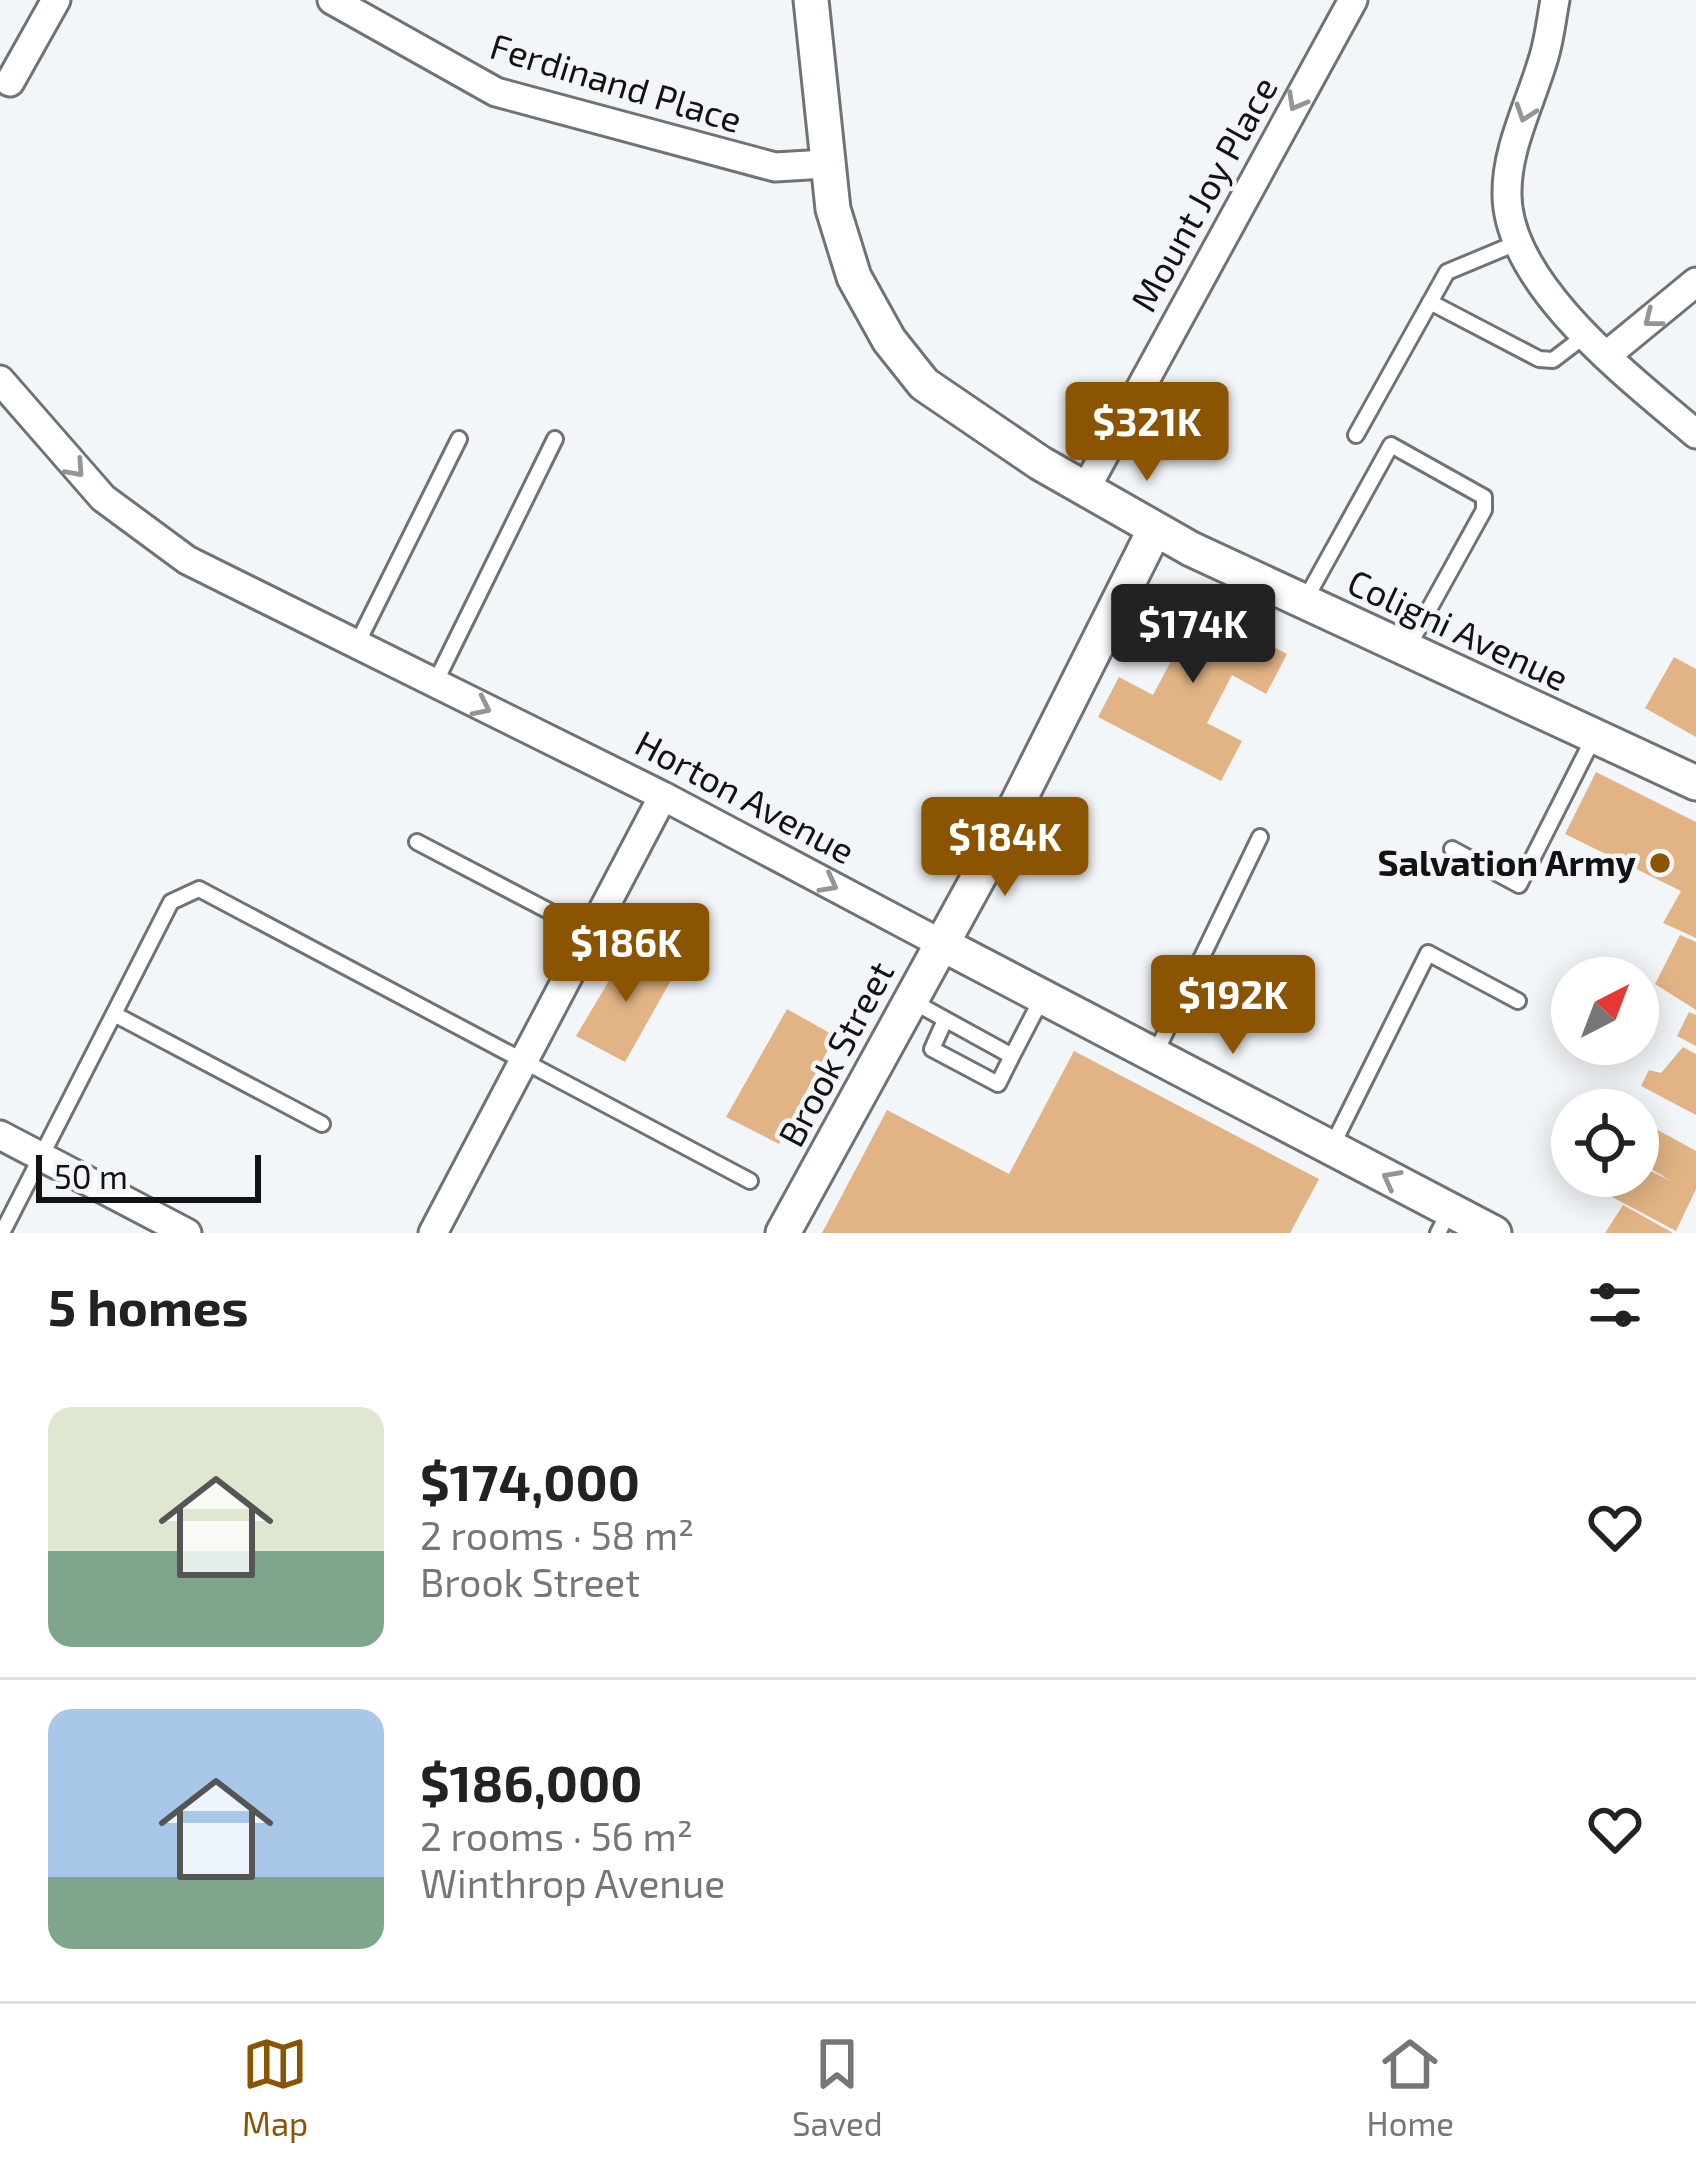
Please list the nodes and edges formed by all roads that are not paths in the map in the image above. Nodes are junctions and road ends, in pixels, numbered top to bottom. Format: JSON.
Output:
{"nodes":[{"id":1,"x":56,"y":0,"type":"edge"},
{"id":2,"x":332,"y":0,"type":"edge"},
{"id":3,"x":811,"y":0,"type":"edge"},
{"id":4,"x":1354,"y":0,"type":"edge"},
{"id":5,"x":1555,"y":0,"type":"edge"},
{"id":6,"x":10,"y":82,"type":"dead end"},
{"id":7,"x":826,"y":164,"type":"junction"},
{"id":8,"x":1519,"y":242,"type":"junction"},
{"id":9,"x":1696,"y":281,"type":"edge"},
{"id":10,"x":1430,"y":302,"type":"junction"},
{"id":11,"x":1597,"y":344,"type":"junction"},
{"id":12,"x":0,"y":380,"type":"edge"},
{"id":13,"x":1696,"y":434,"type":"edge"},
{"id":14,"x":1356,"y":435,"type":"dead end"},
{"id":15,"x":459,"y":439,"type":"dead end"},
{"id":16,"x":555,"y":440,"type":"dead end"},
{"id":17,"x":1086,"y":488,"type":"junction"},
{"id":18,"x":1155,"y":529,"type":"junction"},
{"id":19,"x":1304,"y":602,"type":"junction"},
{"id":20,"x":357,"y":644,"type":"junction"},
{"id":21,"x":1407,"y":650,"type":"junction"},
{"id":22,"x":435,"y":683,"type":"junction"},
{"id":23,"x":1594,"y":737,"type":"junction"},
{"id":24,"x":1696,"y":784,"type":"edge"},
{"id":25,"x":663,"y":796,"type":"junction"},
{"id":26,"x":1260,"y":837,"type":"dead end"},
{"id":27,"x":417,"y":842,"type":"dead end"},
{"id":28,"x":1452,"y":849,"type":"dead end"},
{"id":29,"x":591,"y":933,"type":"junction"},
{"id":30,"x":940,"y":943,"type":"junction"},
{"id":31,"x":1043,"y":996,"type":"junction"},
{"id":32,"x":910,"y":1000,"type":"junction"},
{"id":33,"x":1518,"y":1001,"type":"dead end"},
{"id":34,"x":114,"y":1014,"type":"junction"},
{"id":35,"x":945,"y":1020,"type":"junction"},
{"id":36,"x":1155,"y":1055,"type":"junction"},
{"id":37,"x":1012,"y":1056,"type":"junction"},
{"id":38,"x":525,"y":1058,"type":"junction"},
{"id":39,"x":322,"y":1124,"type":"dead end"},
{"id":40,"x":0,"y":1135,"type":"edge"},
{"id":41,"x":1331,"y":1148,"type":"junction"},
{"id":42,"x":42,"y":1156,"type":"junction"},
{"id":43,"x":750,"y":1181,"type":"dead end"},
{"id":44,"x":1444,"y":1221,"type":"edge"},
{"id":45,"x":2,"y":1233,"type":"edge"},
{"id":46,"x":187,"y":1233,"type":"edge"},
{"id":47,"x":433,"y":1233,"type":"edge"},
{"id":48,"x":784,"y":1233,"type":"edge"},
{"id":49,"x":1494,"y":1233,"type":"edge"}],
"edges":[{"from":1,"to":6,"type":"street"},
{"from":2,"to":7,"type":"street","name":"Ferdinand Place"},
{"from":3,"to":7,"type":"street","name":"Coligni Avenue"},
{"from":4,"to":17,"type":"street","name":"Mount Joy Place","one_way":true},
{"from":5,"to":8,"type":"street","one_way":true},
{"from":7,"to":17,"type":"street","name":"Coligni Avenue"},
{"from":8,"to":10,"type":"lane"},
{"from":8,"to":11,"type":"street"},
{"from":9,"to":11,"type":"street","one_way":true},
{"from":10,"to":11,"type":"lane"},
{"from":10,"to":14,"type":"lane"},
{"from":11,"to":13,"type":"street"},
{"from":12,"to":20,"type":"street","name":"Horton Avenue","one_way":true},
{"from":15,"to":20,"type":"lane"},
{"from":16,"to":22,"type":"lane"},
{"from":17,"to":18,"type":"street","name":"Coligni Avenue"},
{"from":18,"to":19,"type":"street","name":"Coligni Avenue"},
{"from":18,"to":30,"type":"street","name":"Brook Street"},
{"from":19,"to":21,"type":"street","name":"Coligni Avenue"},
{"from":19,"to":21,"type":"lane"},
{"from":20,"to":22,"type":"street","name":"Horton Avenue"},
{"from":21,"to":23,"type":"street","name":"Coligni Avenue"},
{"from":22,"to":25,"type":"street","name":"Horton Avenue","one_way":true},
{"from":23,"to":24,"type":"street","name":"Coligni Avenue"},
{"from":23,"to":28,"type":"lane"},
{"from":25,"to":29,"type":"street"},
{"from":25,"to":30,"type":"street","name":"Horton Avenue","one_way":true},
{"from":26,"to":36,"type":"lane"},
{"from":27,"to":29,"type":"lane"},
{"from":29,"to":38,"type":"street"},
{"from":30,"to":31,"type":"street","name":"Horton Avenue"},
{"from":30,"to":32,"type":"street","name":"Brook Street"},
{"from":31,"to":36,"type":"street","name":"Horton Avenue"},
{"from":31,"to":37,"type":"lane"},
{"from":32,"to":35,"type":"lane"},
{"from":32,"to":48,"type":"street","name":"Brook Street"},
{"from":33,"to":41,"type":"lane"},
{"from":34,"to":38,"type":"lane"},
{"from":34,"to":39,"type":"lane"},
{"from":34,"to":42,"type":"lane"},
{"from":35,"to":37,"type":"lane"},
{"from":35,"to":37,"type":"lane"},
{"from":36,"to":41,"type":"street","name":"Horton Avenue"},
{"from":38,"to":43,"type":"lane"},
{"from":38,"to":47,"type":"street"},
{"from":40,"to":42,"type":"street"},
{"from":44,"to":41,"type":"street","name":"Horton Avenue","one_way":true},
{"from":42,"to":45,"type":"lane"},
{"from":42,"to":46,"type":"street"},
{"from":44,"to":49,"type":"street","name":"Horton Avenue"}]}
